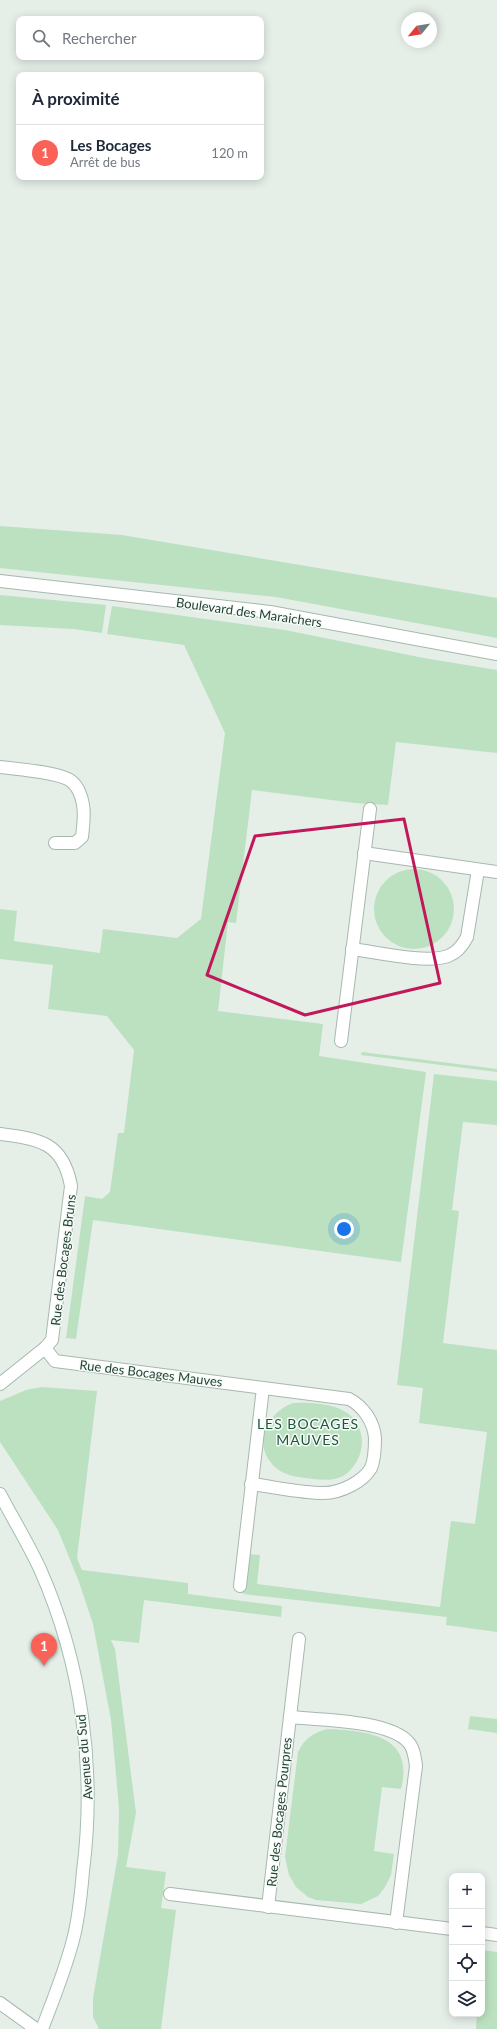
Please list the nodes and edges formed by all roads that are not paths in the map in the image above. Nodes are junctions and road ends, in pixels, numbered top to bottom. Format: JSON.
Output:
{"nodes":[{"id":1,"x":0,"y":581,"type":"edge"},
{"id":2,"x":497,"y":654,"type":"edge"},
{"id":3,"x":0,"y":767,"type":"edge"},
{"id":4,"x":370,"y":809,"type":"dead end"},
{"id":5,"x":55,"y":843,"type":"dead end"},
{"id":6,"x":364,"y":853,"type":"junction"},
{"id":7,"x":478,"y":870,"type":"junction"},
{"id":8,"x":497,"y":872,"type":"edge"},
{"id":9,"x":352,"y":949,"type":"junction"},
{"id":10,"x":340,"y":1041,"type":"dead end"},
{"id":11,"x":0,"y":1134,"type":"edge"},
{"id":12,"x":45,"y":1348,"type":"junction"},
{"id":13,"x":0,"y":1384,"type":"edge"},
{"id":14,"x":263,"y":1388,"type":"junction"},
{"id":15,"x":252,"y":1484,"type":"junction"},
{"id":16,"x":0,"y":1494,"type":"edge"},
{"id":17,"x":240,"y":1586,"type":"dead end"},
{"id":18,"x":298,"y":1639,"type":"dead end"},
{"id":19,"x":290,"y":1717,"type":"junction"},
{"id":20,"x":170,"y":1894,"type":"dead end"},
{"id":21,"x":268,"y":1907,"type":"junction"},
{"id":22,"x":396,"y":1922,"type":"junction"},
{"id":23,"x":449,"y":1929,"type":"edge"},
{"id":24,"x":485,"y":1933,"type":"edge"},
{"id":25,"x":497,"y":1935,"type":"edge"},
{"id":26,"x":0,"y":2003,"type":"edge"},
{"id":27,"x":36,"y":2029,"type":"edge"},
{"id":28,"x":42,"y":2029,"type":"edge"}],
"edges":[{"from":1,"to":2,"type":"street","name":"Boulevard des Maraichers"},
{"from":3,"to":5,"type":"street"},
{"from":4,"to":6,"type":"street"},
{"from":6,"to":7,"type":"street"},
{"from":6,"to":9,"type":"street"},
{"from":7,"to":8,"type":"street"},
{"from":7,"to":9,"type":"street"},
{"from":9,"to":10,"type":"street"},
{"from":11,"to":12,"type":"street","name":"Rue des Bocages Bruns"},
{"from":12,"to":13,"type":"street","name":"Rue des Bocages Bruns"},
{"from":12,"to":14,"type":"street","name":"Rue des Bocages Mauves"},
{"from":14,"to":15,"type":"street"},
{"from":14,"to":15,"type":"street","name":"Rue des Bocages Mauves"},
{"from":15,"to":17,"type":"street"},
{"from":16,"to":28,"type":"street","name":"Avenue du Sud"},
{"from":18,"to":19,"type":"street","name":"Rue des Bocages Pourpres"},
{"from":19,"to":21,"type":"street","name":"Rue des Bocages Pourpres"},
{"from":19,"to":22,"type":"street"},
{"from":20,"to":21,"type":"street"},
{"from":21,"to":22,"type":"street"},
{"from":22,"to":23,"type":"street"},
{"from":24,"to":25,"type":"street"},
{"from":26,"to":27,"type":"street"}]}
